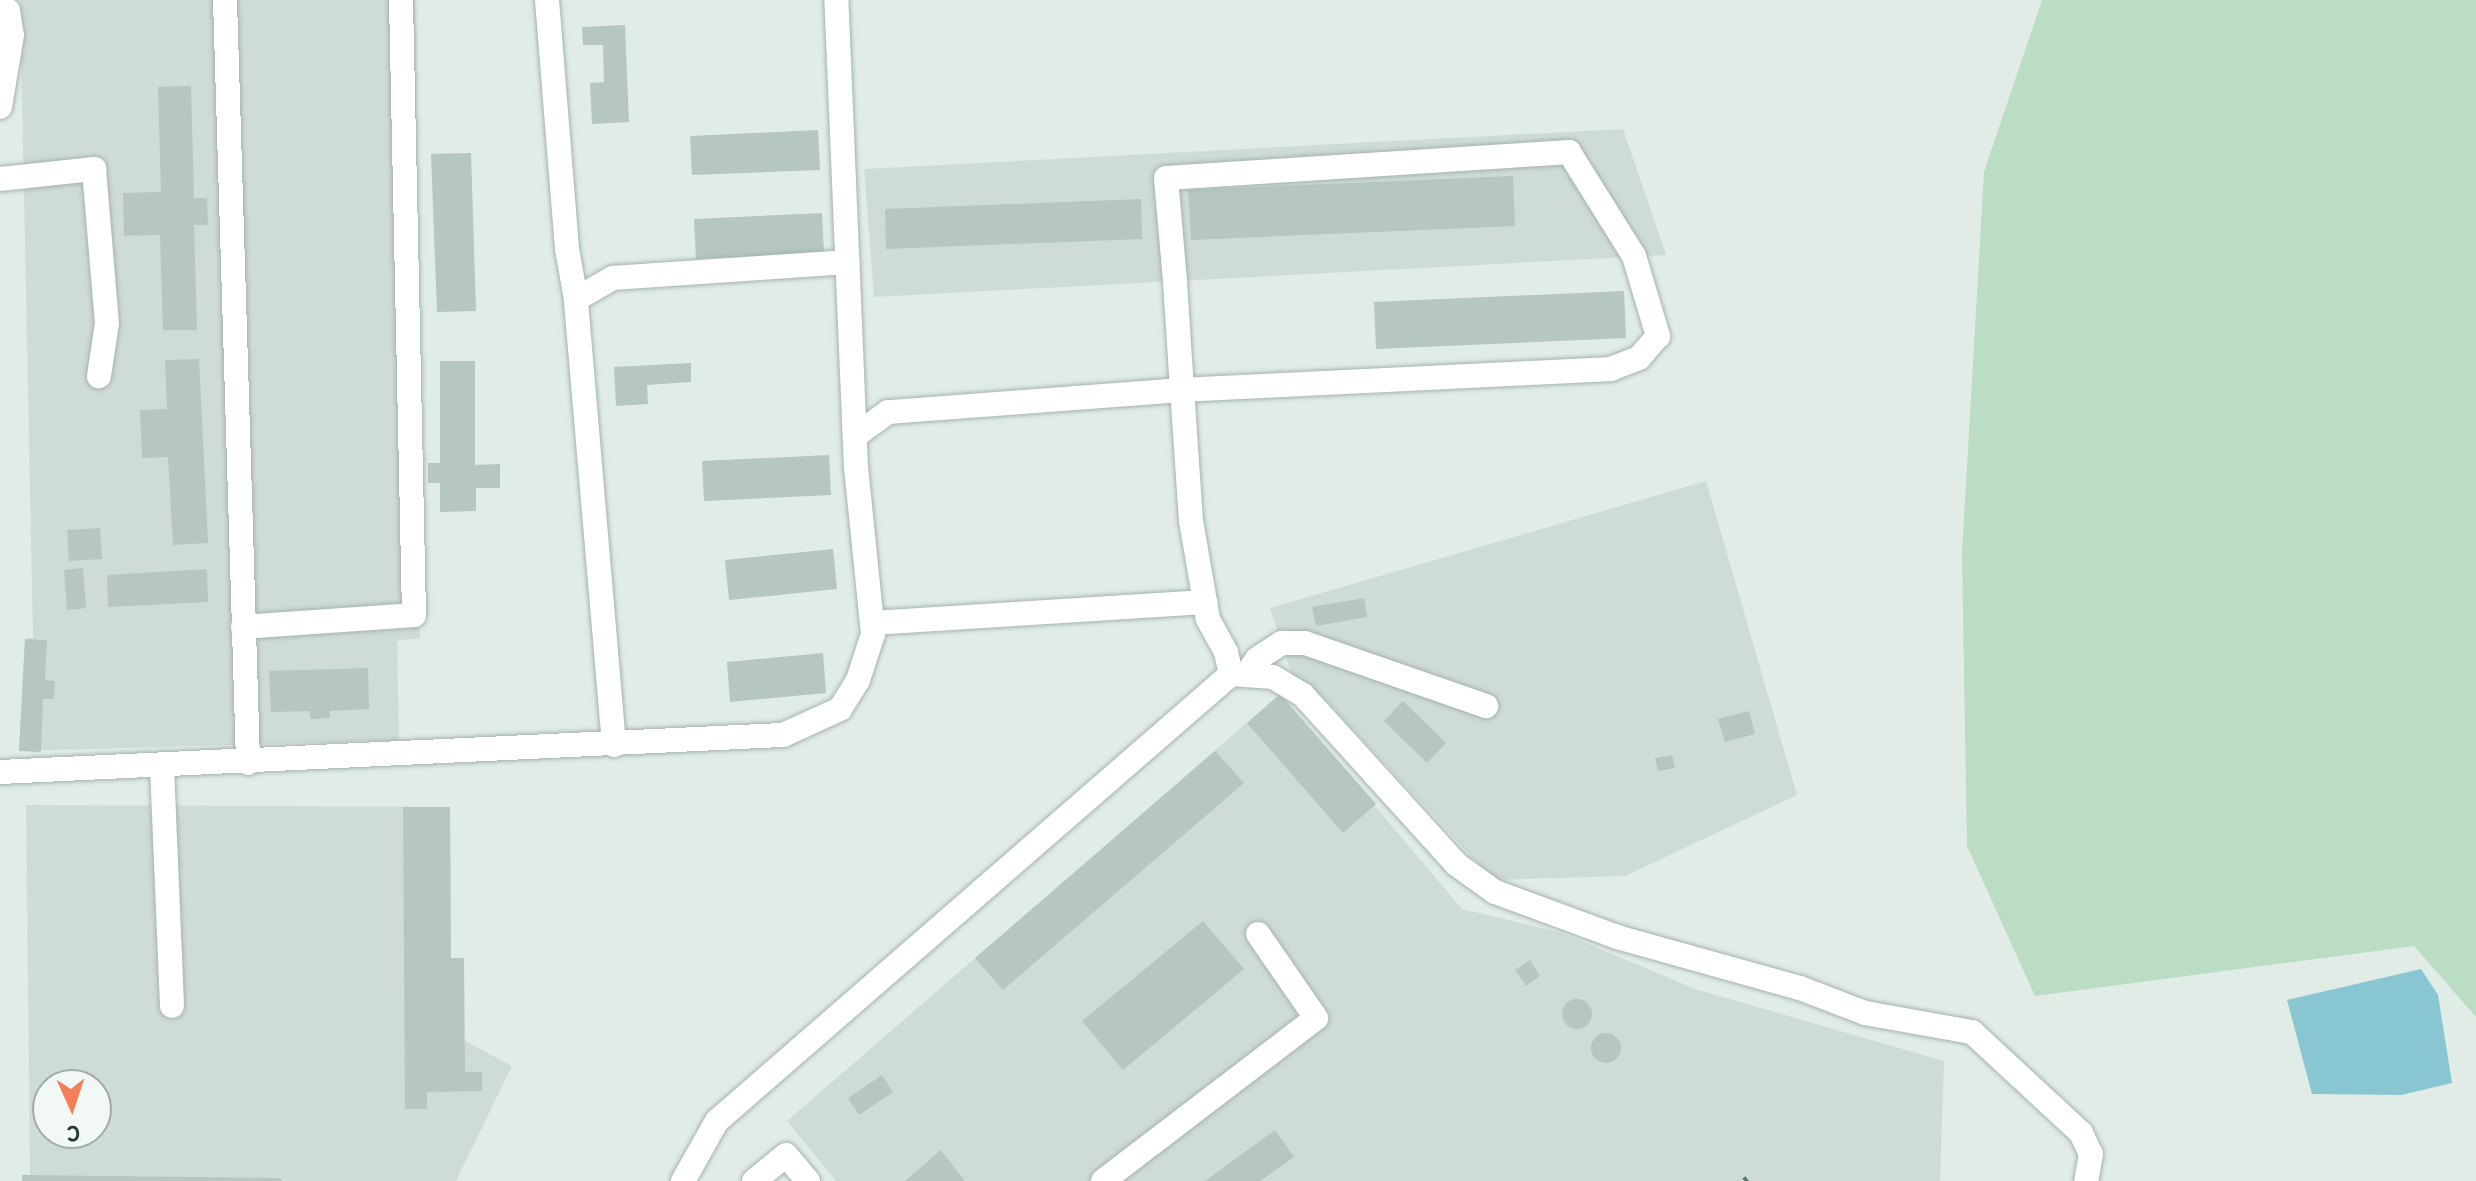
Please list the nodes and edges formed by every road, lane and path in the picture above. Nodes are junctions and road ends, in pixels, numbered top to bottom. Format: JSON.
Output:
{"nodes":[{"id":1,"x":225,"y":0,"type":"edge"},
{"id":2,"x":401,"y":0,"type":"edge"},
{"id":3,"x":547,"y":0,"type":"edge"},
{"id":4,"x":836,"y":0,"type":"edge"},
{"id":5,"x":0,"y":3,"type":"edge"},
{"id":6,"x":0,"y":107,"type":"edge"},
{"id":7,"x":0,"y":179,"type":"edge"},
{"id":8,"x":847,"y":262,"type":"junction"},
{"id":9,"x":576,"y":299,"type":"junction"},
{"id":10,"x":99,"y":376,"type":"dead end"},
{"id":11,"x":1182,"y":390,"type":"junction"},
{"id":12,"x":855,"y":436,"type":"junction"},
{"id":13,"x":1205,"y":602,"type":"junction"},
{"id":14,"x":872,"y":623,"type":"junction"},
{"id":15,"x":243,"y":627,"type":"junction"},
{"id":16,"x":1238,"y":674,"type":"junction"},
{"id":17,"x":1486,"y":706,"type":"dead end"},
{"id":18,"x":614,"y":745,"type":"junction"},
{"id":19,"x":248,"y":763,"type":"junction"},
{"id":20,"x":162,"y":767,"type":"junction"},
{"id":21,"x":0,"y":772,"type":"edge"},
{"id":22,"x":1258,"y":934,"type":"dead end"},
{"id":23,"x":172,"y":1006,"type":"dead end"},
{"id":24,"x":683,"y":1181,"type":"edge"},
{"id":25,"x":754,"y":1181,"type":"edge"},
{"id":26,"x":808,"y":1181,"type":"edge"},
{"id":27,"x":1103,"y":1181,"type":"edge"},
{"id":28,"x":2086,"y":1181,"type":"edge"}],
"edges":[{"from":1,"to":15,"type":"street"},
{"from":2,"to":15,"type":"street"},
{"from":3,"to":9,"type":"street"},
{"from":4,"to":8,"type":"street"},
{"from":5,"to":6,"type":"street"},
{"from":7,"to":10,"type":"street"},
{"from":8,"to":9,"type":"street"},
{"from":8,"to":12,"type":"street"},
{"from":9,"to":18,"type":"street"},
{"from":11,"to":11,"type":"street"},
{"from":11,"to":12,"type":"street"},
{"from":11,"to":13,"type":"street"},
{"from":12,"to":14,"type":"street"},
{"from":13,"to":14,"type":"street"},
{"from":13,"to":16,"type":"street"},
{"from":14,"to":18,"type":"street"},
{"from":15,"to":19,"type":"street"},
{"from":16,"to":17,"type":"street"},
{"from":16,"to":24,"type":"street"},
{"from":16,"to":28,"type":"street"},
{"from":18,"to":19,"type":"street"},
{"from":19,"to":20,"type":"street"},
{"from":20,"to":21,"type":"street"},
{"from":20,"to":23,"type":"street"},
{"from":22,"to":27,"type":"street"},
{"from":25,"to":26,"type":"street"}]}
